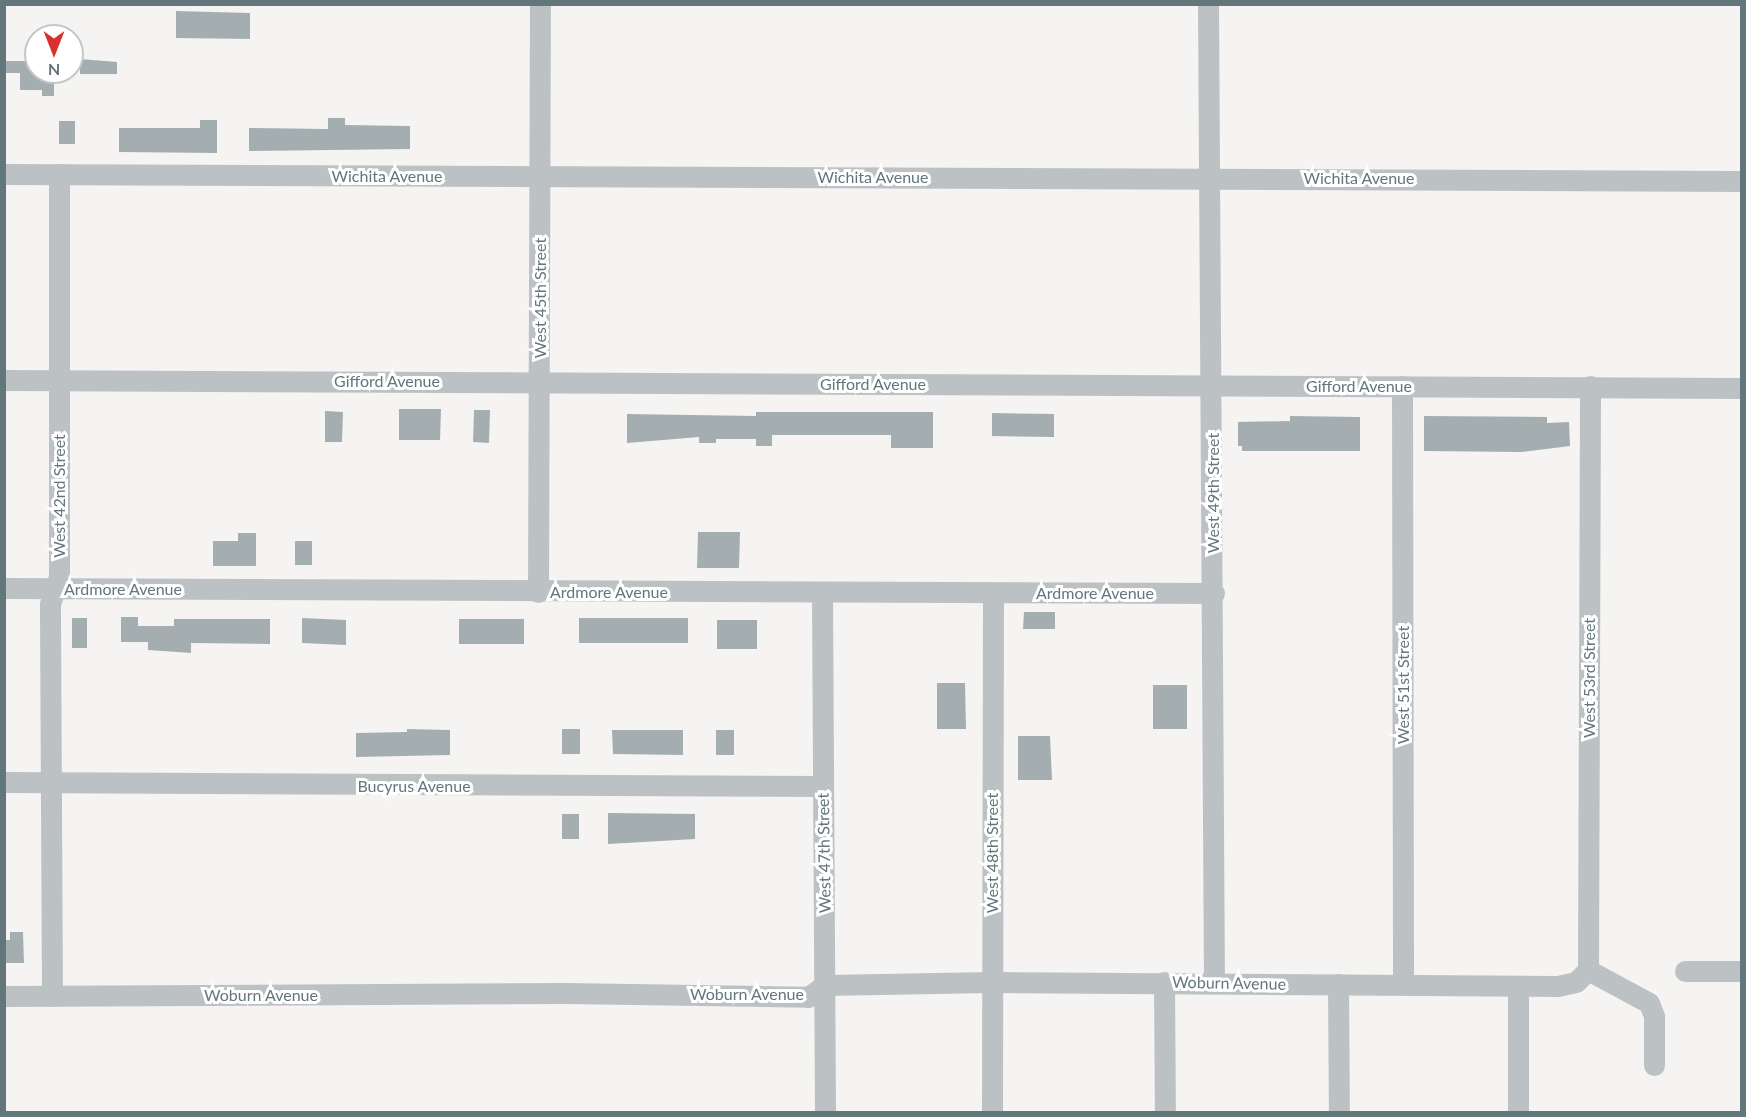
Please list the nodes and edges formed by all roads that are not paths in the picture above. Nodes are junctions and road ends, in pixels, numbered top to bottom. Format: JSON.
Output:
{"nodes":[{"id":1,"x":540,"y":4,"type":"edge"},
{"id":2,"x":1208,"y":4,"type":"edge"},
{"id":3,"x":4,"y":174,"type":"edge"},
{"id":4,"x":59,"y":174,"type":"junction"},
{"id":5,"x":540,"y":177,"type":"junction"},
{"id":6,"x":1208,"y":177,"type":"junction"},
{"id":7,"x":1742,"y":181,"type":"edge"},
{"id":8,"x":4,"y":380,"type":"edge"},
{"id":9,"x":59,"y":380,"type":"junction"},
{"id":10,"x":540,"y":382,"type":"junction"},
{"id":11,"x":1212,"y":385,"type":"junction"},
{"id":12,"x":1402,"y":386,"type":"junction"},
{"id":13,"x":1590,"y":386,"type":"junction"},
{"id":14,"x":1742,"y":388,"type":"edge"},
{"id":15,"x":4,"y":588,"type":"edge"},
{"id":16,"x":56,"y":588,"type":"junction"},
{"id":17,"x":538,"y":592,"type":"junction"},
{"id":18,"x":1214,"y":592,"type":"junction"},
{"id":19,"x":822,"y":593,"type":"junction"},
{"id":20,"x":993,"y":593,"type":"junction"},
{"id":21,"x":4,"y":782,"type":"edge"},
{"id":22,"x":50,"y":782,"type":"junction"},
{"id":23,"x":823,"y":786,"type":"junction"},
{"id":24,"x":1588,"y":970,"type":"junction"},
{"id":25,"x":1685,"y":971,"type":"dead end"},
{"id":26,"x":1742,"y":971,"type":"edge"},
{"id":27,"x":991,"y":982,"type":"junction"},
{"id":28,"x":1164,"y":982,"type":"junction"},
{"id":29,"x":1214,"y":982,"type":"junction"},
{"id":30,"x":1338,"y":984,"type":"junction"},
{"id":31,"x":1403,"y":984,"type":"junction"},
{"id":32,"x":825,"y":985,"type":"junction"},
{"id":33,"x":1518,"y":986,"type":"junction"},
{"id":34,"x":4,"y":996,"type":"edge"},
{"id":35,"x":52,"y":996,"type":"junction"},
{"id":36,"x":1654,"y":1065,"type":"dead end"},
{"id":37,"x":825,"y":1113,"type":"edge"},
{"id":38,"x":992,"y":1113,"type":"edge"},
{"id":39,"x":1165,"y":1113,"type":"edge"},
{"id":40,"x":1339,"y":1113,"type":"edge"},
{"id":41,"x":1518,"y":1113,"type":"edge"}],
"edges":[{"from":1,"to":5,"type":"street","name":"West 45th Street"},
{"from":2,"to":6,"type":"street","name":"West 49th Street"},
{"from":3,"to":4,"type":"street","name":"Wichita Avenue"},
{"from":4,"to":5,"type":"street","name":"Wichita Avenue"},
{"from":4,"to":9,"type":"street","name":"West 42nd Street"},
{"from":5,"to":6,"type":"street","name":"Wichita Avenue"},
{"from":5,"to":10,"type":"street","name":"West 45th Street"},
{"from":6,"to":7,"type":"street","name":"Wichita Avenue"},
{"from":6,"to":11,"type":"street","name":"West 49th Street"},
{"from":8,"to":9,"type":"street","name":"Gifford Avenue"},
{"from":9,"to":10,"type":"street","name":"Gifford Avenue"},
{"from":9,"to":16,"type":"street","name":"West 42nd Street"},
{"from":10,"to":11,"type":"street","name":"Gifford Avenue"},
{"from":10,"to":17,"type":"street","name":"West 45th Street"},
{"from":11,"to":12,"type":"street","name":"Gifford Avenue"},
{"from":11,"to":18,"type":"street","name":"West 49th Street"},
{"from":12,"to":13,"type":"street","name":"Gifford Avenue"},
{"from":12,"to":31,"type":"street","name":"West 51st Street"},
{"from":13,"to":14,"type":"street","name":"Gifford Avenue"},
{"from":13,"to":24,"type":"street","name":"West 53rd Street"},
{"from":15,"to":16,"type":"street","name":"Ardmore Avenue"},
{"from":16,"to":17,"type":"street","name":"Ardmore Avenue"},
{"from":16,"to":22,"type":"street","name":"West 42nd Street"},
{"from":17,"to":19,"type":"street","name":"Ardmore Avenue"},
{"from":18,"to":20,"type":"street","name":"Ardmore Avenue"},
{"from":18,"to":29,"type":"street","name":"West 49th Street"},
{"from":19,"to":20,"type":"street","name":"Ardmore Avenue"},
{"from":19,"to":23,"type":"street","name":"West 47th Street"},
{"from":20,"to":27,"type":"street","name":"West 48th Street"},
{"from":21,"to":22,"type":"street","name":"Bucyrus Avenue"},
{"from":22,"to":23,"type":"street","name":"Bucyrus Avenue"},
{"from":22,"to":35,"type":"street","name":"West 42nd Street"},
{"from":23,"to":32,"type":"street","name":"West 47th Street"},
{"from":24,"to":33,"type":"street","name":"Woburn Avenue"},
{"from":24,"to":36,"type":"street"},
{"from":25,"to":26,"type":"street"},
{"from":27,"to":28,"type":"street","name":"Woburn Avenue"},
{"from":27,"to":32,"type":"street","name":"Woburn Avenue"},
{"from":27,"to":38,"type":"street","name":"West 48th Street"},
{"from":28,"to":29,"type":"street","name":"Woburn Avenue"},
{"from":28,"to":39,"type":"street"},
{"from":29,"to":30,"type":"street","name":"Woburn Avenue"},
{"from":30,"to":31,"type":"street","name":"Woburn Avenue"},
{"from":30,"to":40,"type":"street"},
{"from":31,"to":33,"type":"street","name":"Woburn Avenue"},
{"from":32,"to":35,"type":"street","name":"Woburn Avenue"},
{"from":32,"to":37,"type":"street","name":"West 47th Street"},
{"from":33,"to":41,"type":"street"},
{"from":34,"to":35,"type":"street","name":"Woburn Avenue"}]}
